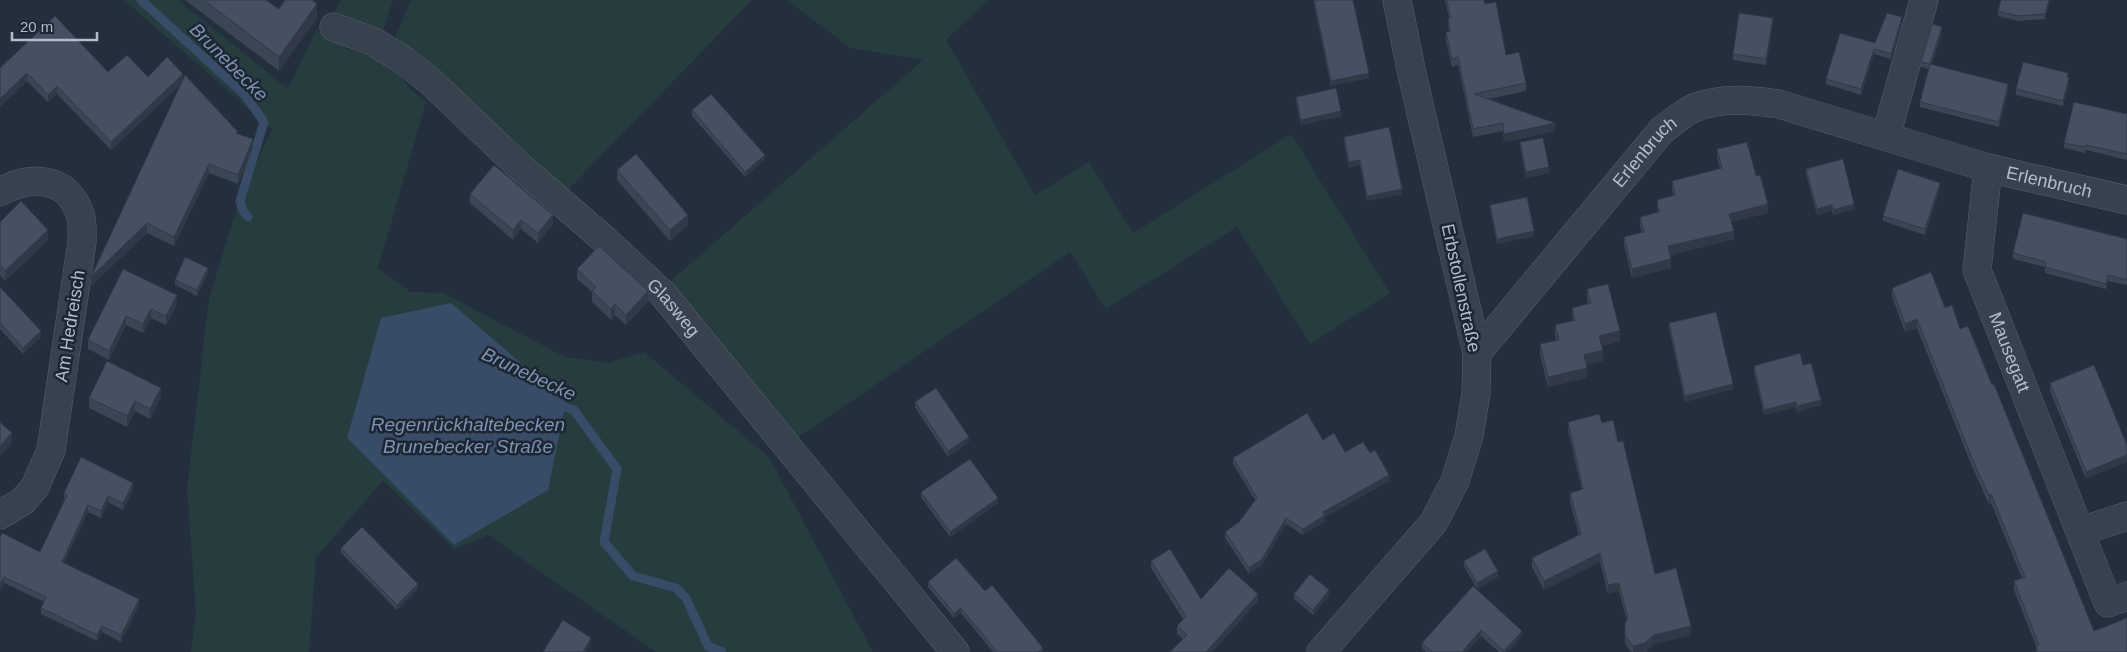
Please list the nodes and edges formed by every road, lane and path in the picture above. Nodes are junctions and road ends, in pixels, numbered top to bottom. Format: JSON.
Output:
{"nodes":[{"id":1,"x":1397,"y":0,"type":"edge"},
{"id":2,"x":1924,"y":0,"type":"edge"},
{"id":3,"x":334,"y":27,"type":"dead end"},
{"id":4,"x":1886,"y":136,"type":"junction"},
{"id":5,"x":1988,"y":168,"type":"junction"},
{"id":6,"x":0,"y":192,"type":"edge"},
{"id":7,"x":2127,"y":200,"type":"edge"},
{"id":8,"x":1477,"y":353,"type":"junction"},
{"id":9,"x":0,"y":515,"type":"edge"},
{"id":10,"x":2127,"y":516,"type":"edge"},
{"id":11,"x":2081,"y":531,"type":"junction"},
{"id":12,"x":2127,"y":596,"type":"edge"},
{"id":13,"x":955,"y":652,"type":"edge"},
{"id":14,"x":1321,"y":652,"type":"edge"}],
"edges":[{"from":1,"to":8,"type":"street","name":"Erbstollenstraße"},
{"from":2,"to":4,"type":"street"},
{"from":3,"to":13,"type":"street","name":"Glasweg"},
{"from":4,"to":5,"type":"street","name":"Erlenbruch"},
{"from":4,"to":8,"type":"street","name":"Erlenbruch"},
{"from":5,"to":7,"type":"street","name":"Erlenbruch"},
{"from":5,"to":11,"type":"street","name":"Mausegatt"},
{"from":6,"to":9,"type":"street","name":"Am Hedreisch"},
{"from":8,"to":14,"type":"street","name":"Erbstollenstraße"},
{"from":10,"to":11,"type":"street"},
{"from":11,"to":12,"type":"street","name":"Mausegatt"}]}
